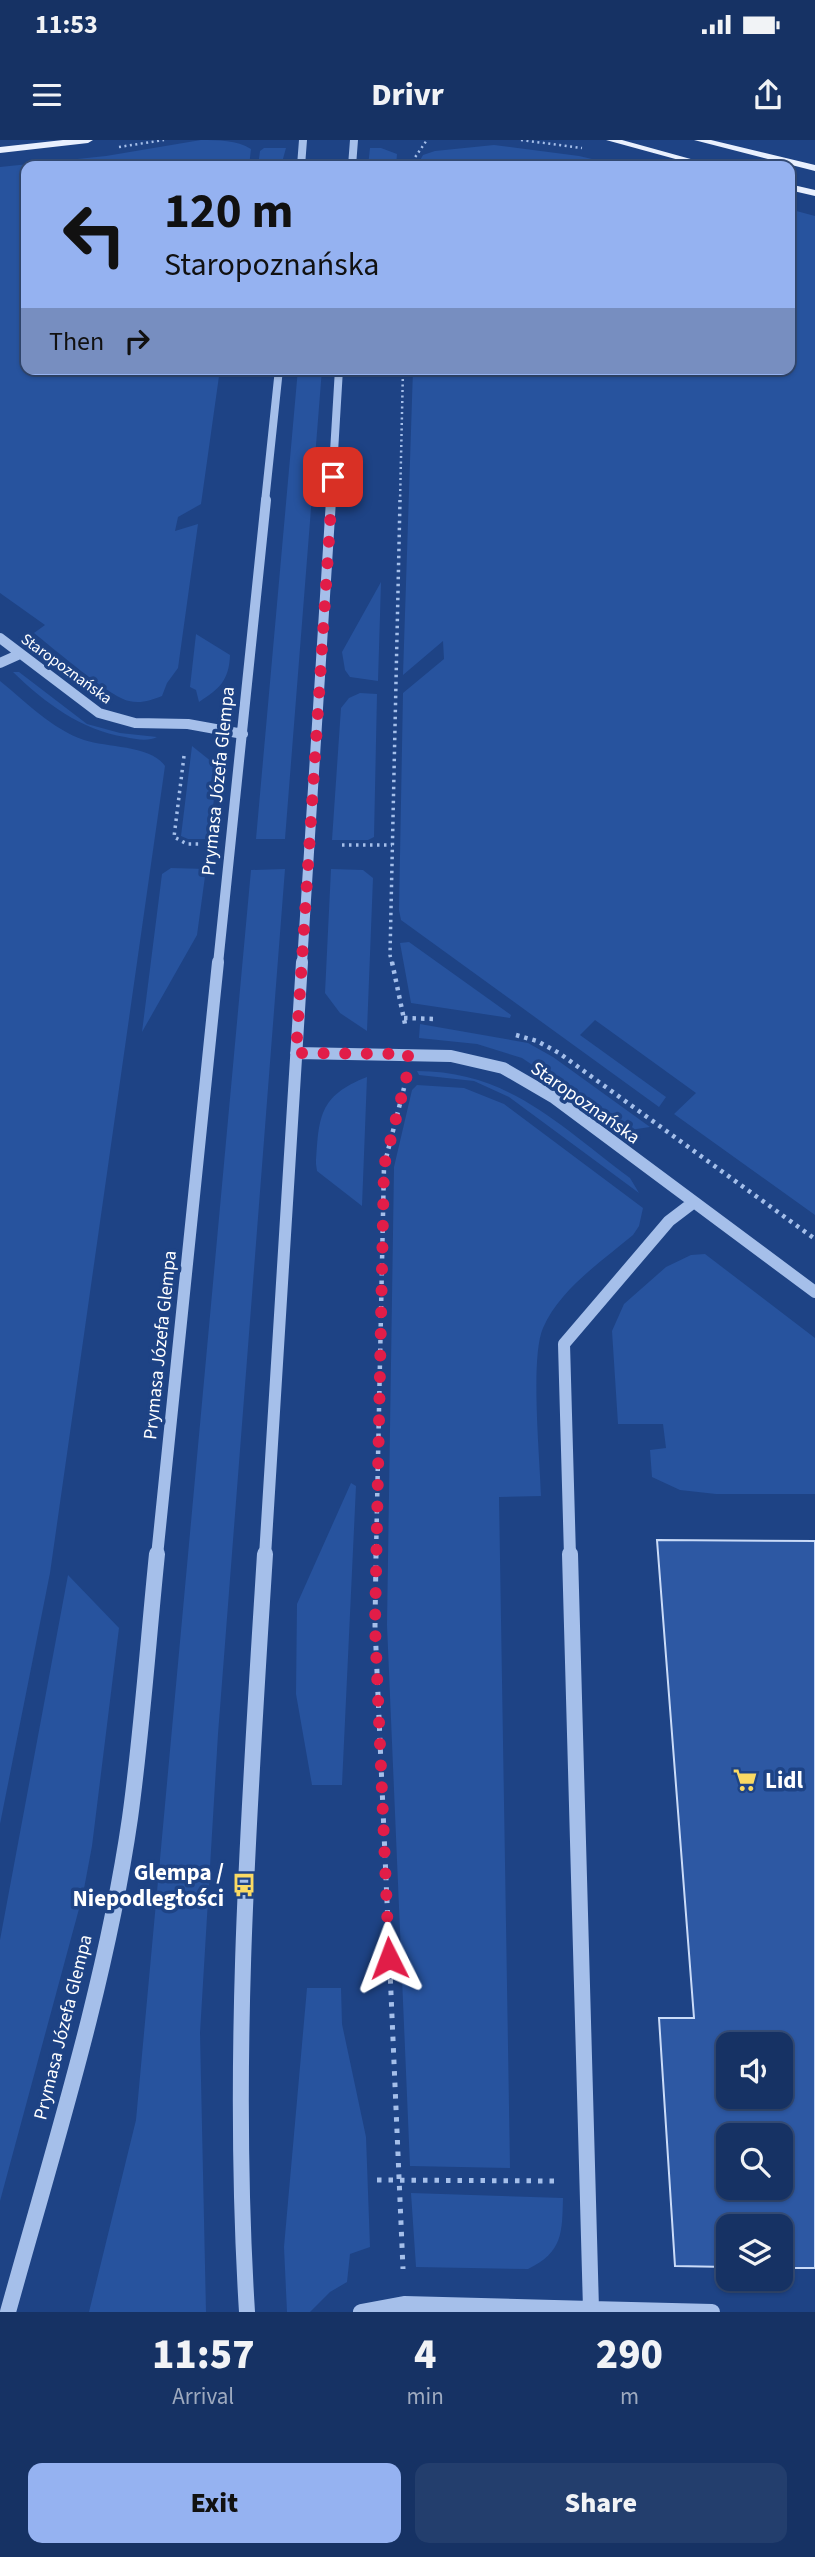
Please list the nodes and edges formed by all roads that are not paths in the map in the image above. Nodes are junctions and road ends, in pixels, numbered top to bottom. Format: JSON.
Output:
{"nodes":[{"id":1,"x":88,"y":140,"type":"edge"},
{"id":2,"x":303,"y":140,"type":"edge"},
{"id":3,"x":354,"y":140,"type":"edge"},
{"id":4,"x":611,"y":140,"type":"edge"},
{"id":5,"x":699,"y":140,"type":"edge"},
{"id":6,"x":726,"y":143,"type":"edge"},
{"id":7,"x":0,"y":150,"type":"edge"},
{"id":8,"x":301,"y":161,"type":"edge"},
{"id":9,"x":352,"y":161,"type":"edge"},
{"id":10,"x":693,"y":161,"type":"edge"},
{"id":11,"x":790,"y":161,"type":"edge"},
{"id":12,"x":795,"y":162,"type":"edge"},
{"id":13,"x":815,"y":168,"type":"edge"},
{"id":14,"x":795,"y":188,"type":"edge"},
{"id":15,"x":815,"y":193,"type":"edge"},
{"id":16,"x":278,"y":375,"type":"edge"},
{"id":17,"x":340,"y":375,"type":"edge"},
{"id":18,"x":0,"y":638,"type":"edge"},
{"id":19,"x":20,"y":654,"type":"junction"},
{"id":20,"x":0,"y":663,"type":"edge"},
{"id":21,"x":243,"y":734,"type":"junction"},
{"id":22,"x":296,"y":1053,"type":"junction"},
{"id":23,"x":694,"y":1202,"type":"junction"},
{"id":24,"x":815,"y":1292,"type":"edge"},
{"id":25,"x":591,"y":2309,"type":"junction"},
{"id":26,"x":509,"y":2310,"type":"edge"},
{"id":27,"x":8,"y":2312,"type":"edge"},
{"id":28,"x":247,"y":2312,"type":"edge"},
{"id":29,"x":361,"y":2312,"type":"edge"},
{"id":30,"x":712,"y":2312,"type":"edge"}],
"edges":[{"from":1,"to":7,"type":"main road"},
{"from":2,"to":8,"type":"street"},
{"from":3,"to":9,"type":"street"},
{"from":4,"to":10,"type":"main road"},
{"from":5,"to":6,"type":"main road"},
{"from":6,"to":11,"type":"main road"},
{"from":12,"to":13,"type":"main road"},
{"from":14,"to":15,"type":"main road"},
{"from":16,"to":21,"type":"street","name":"Prymasa Józefa Glempa"},
{"from":17,"to":22,"type":"street"},
{"from":18,"to":19,"type":"street","name":"Staropoznańska"},
{"from":19,"to":20,"type":"street"},
{"from":19,"to":21,"type":"street","name":"Staropoznańska"},
{"from":21,"to":27,"type":"street","name":"Prymasa Józefa Glempa"},
{"from":22,"to":23,"type":"street","name":"Staropoznańska"},
{"from":22,"to":28,"type":"street"},
{"from":23,"to":24,"type":"street","name":"Staropoznańska"},
{"from":23,"to":25,"type":"street"},
{"from":25,"to":26,"type":"street"},
{"from":25,"to":30,"type":"street"},
{"from":26,"to":29,"type":"street"}]}
